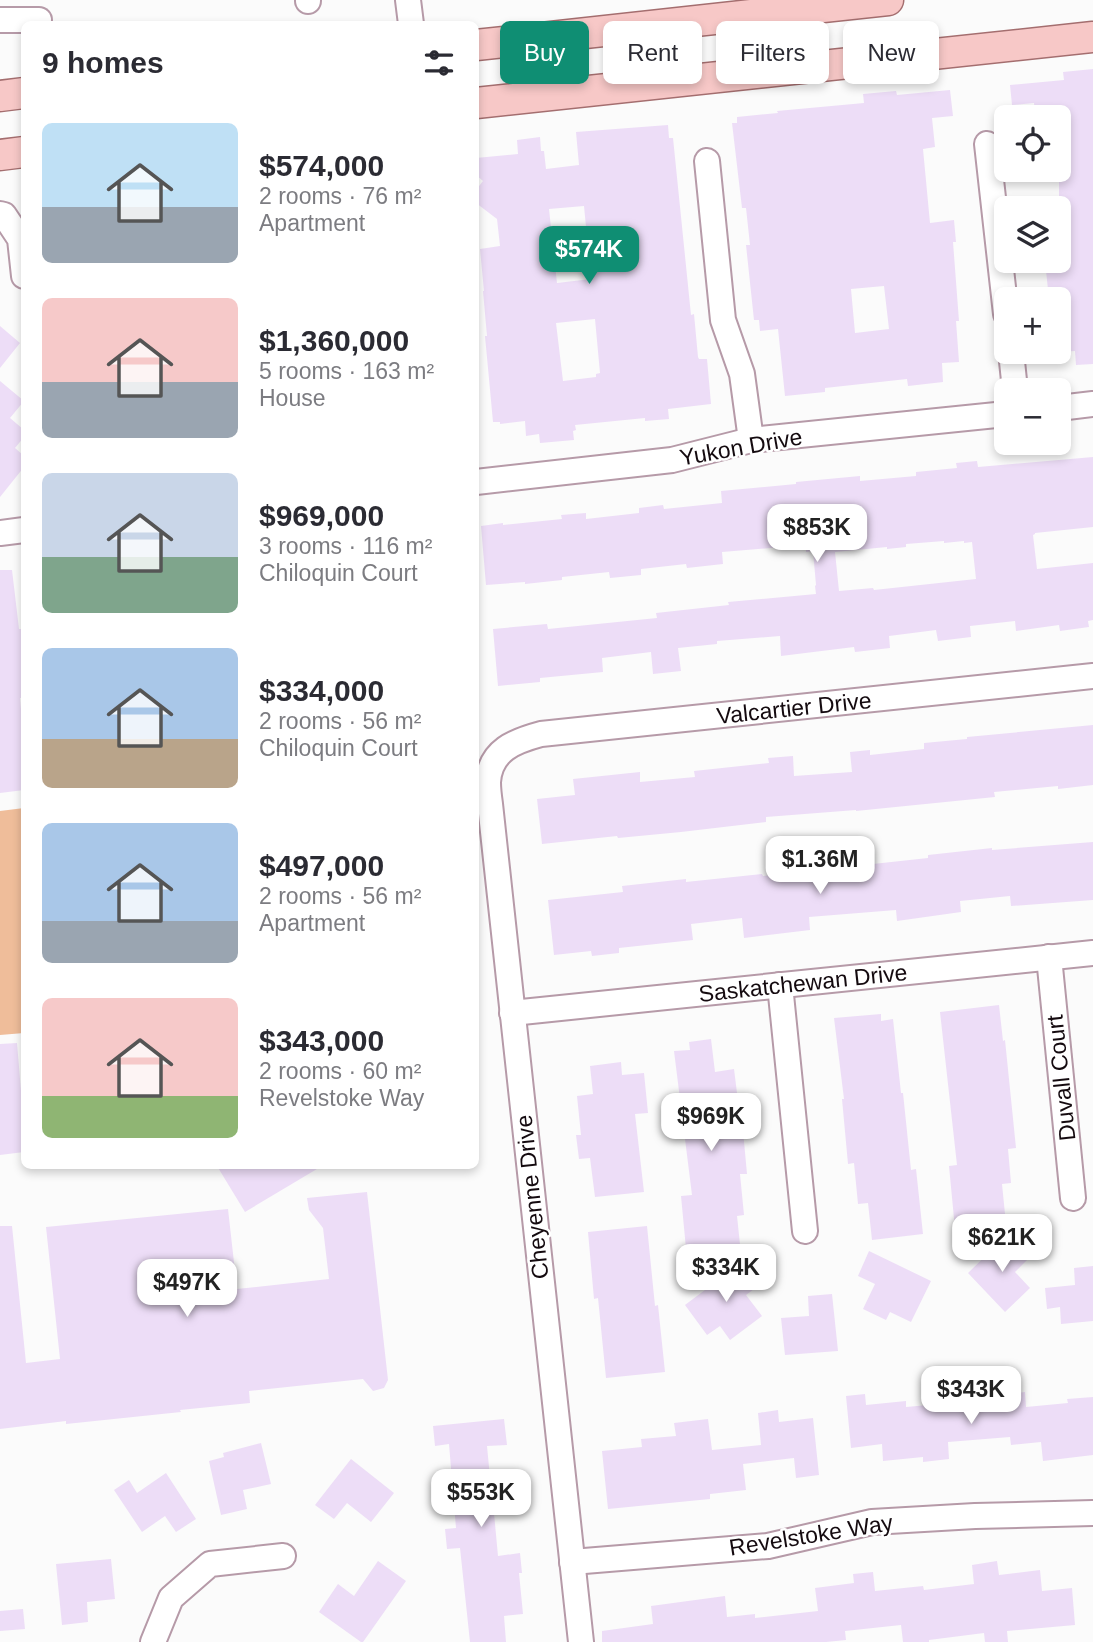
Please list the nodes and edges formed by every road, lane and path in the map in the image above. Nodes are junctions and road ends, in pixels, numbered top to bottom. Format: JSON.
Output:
{"nodes":[{"id":1,"x":408,"y":0,"type":"edge"},
{"id":2,"x":888,"y":0,"type":"edge"},
{"id":3,"x":0,"y":20,"type":"edge"},
{"id":4,"x":39,"y":20,"type":"dead end"},
{"id":5,"x":411,"y":21,"type":"edge"},
{"id":6,"x":1093,"y":37,"type":"edge"},
{"id":7,"x":479,"y":44,"type":"edge"},
{"id":8,"x":21,"y":93,"type":"edge"},
{"id":9,"x":0,"y":96,"type":"edge"},
{"id":10,"x":479,"y":103,"type":"edge"},
{"id":11,"x":986,"y":144,"type":"dead end"},
{"id":12,"x":21,"y":152,"type":"edge"},
{"id":13,"x":0,"y":155,"type":"edge"},
{"id":14,"x":707,"y":161,"type":"dead end"},
{"id":15,"x":0,"y":214,"type":"edge"},
{"id":16,"x":21,"y":248,"type":"edge"},
{"id":17,"x":1003,"y":287,"type":"edge"},
{"id":18,"x":1093,"y":404,"type":"edge"},
{"id":19,"x":1071,"y":407,"type":"edge"},
{"id":20,"x":994,"y":415,"type":"edge"},
{"id":21,"x":751,"y":440,"type":"junction"},
{"id":22,"x":479,"y":482,"type":"edge"},
{"id":23,"x":21,"y":530,"type":"edge"},
{"id":24,"x":0,"y":533,"type":"edge"},
{"id":25,"x":1093,"y":676,"type":"edge"},
{"id":26,"x":499,"y":754,"type":"joint"},
{"id":27,"x":1093,"y":953,"type":"edge"},
{"id":28,"x":1049,"y":957,"type":"junction"},
{"id":29,"x":780,"y":985,"type":"junction"},
{"id":30,"x":512,"y":1013,"type":"junction"},
{"id":31,"x":1073,"y":1198,"type":"dead end"},
{"id":32,"x":806,"y":1231,"type":"dead end"},
{"id":33,"x":1093,"y":1513,"type":"edge"},
{"id":34,"x":284,"y":1556,"type":"dead end"},
{"id":35,"x":572,"y":1562,"type":"junction"},
{"id":36,"x":153,"y":1642,"type":"edge"},
{"id":37,"x":581,"y":1642,"type":"edge"}],
"edges":[{"from":1,"to":5,"type":"street"},
{"from":2,"to":7,"type":"main road"},
{"from":3,"to":4,"type":"street"},
{"from":6,"to":10,"type":"main road"},
{"from":8,"to":9,"type":"main road"},
{"from":11,"to":17,"type":"street"},
{"from":12,"to":13,"type":"main road"},
{"from":14,"to":21,"type":"street"},
{"from":15,"to":16,"type":"street"},
{"from":18,"to":19,"type":"street"},
{"from":20,"to":21,"type":"street","name":"Yukon Drive"},
{"from":21,"to":22,"type":"street","name":"Yukon Drive"},
{"from":23,"to":24,"type":"street"},
{"from":25,"to":26,"type":"street","name":"Valcartier Drive"},
{"from":26,"to":30,"type":"street","name":"Cheyenne Drive"},
{"from":27,"to":28,"type":"street","name":"Saskatchewan Drive"},
{"from":28,"to":29,"type":"street","name":"Saskatchewan Drive"},
{"from":28,"to":31,"type":"street","name":"Duvall Court"},
{"from":29,"to":30,"type":"street","name":"Saskatchewan Drive"},
{"from":29,"to":32,"type":"street"},
{"from":30,"to":35,"type":"street","name":"Cheyenne Drive"},
{"from":33,"to":35,"type":"street","name":"Revelstoke Way"},
{"from":34,"to":36,"type":"street"},
{"from":35,"to":37,"type":"street","name":"Cheyenne Drive"}]}
